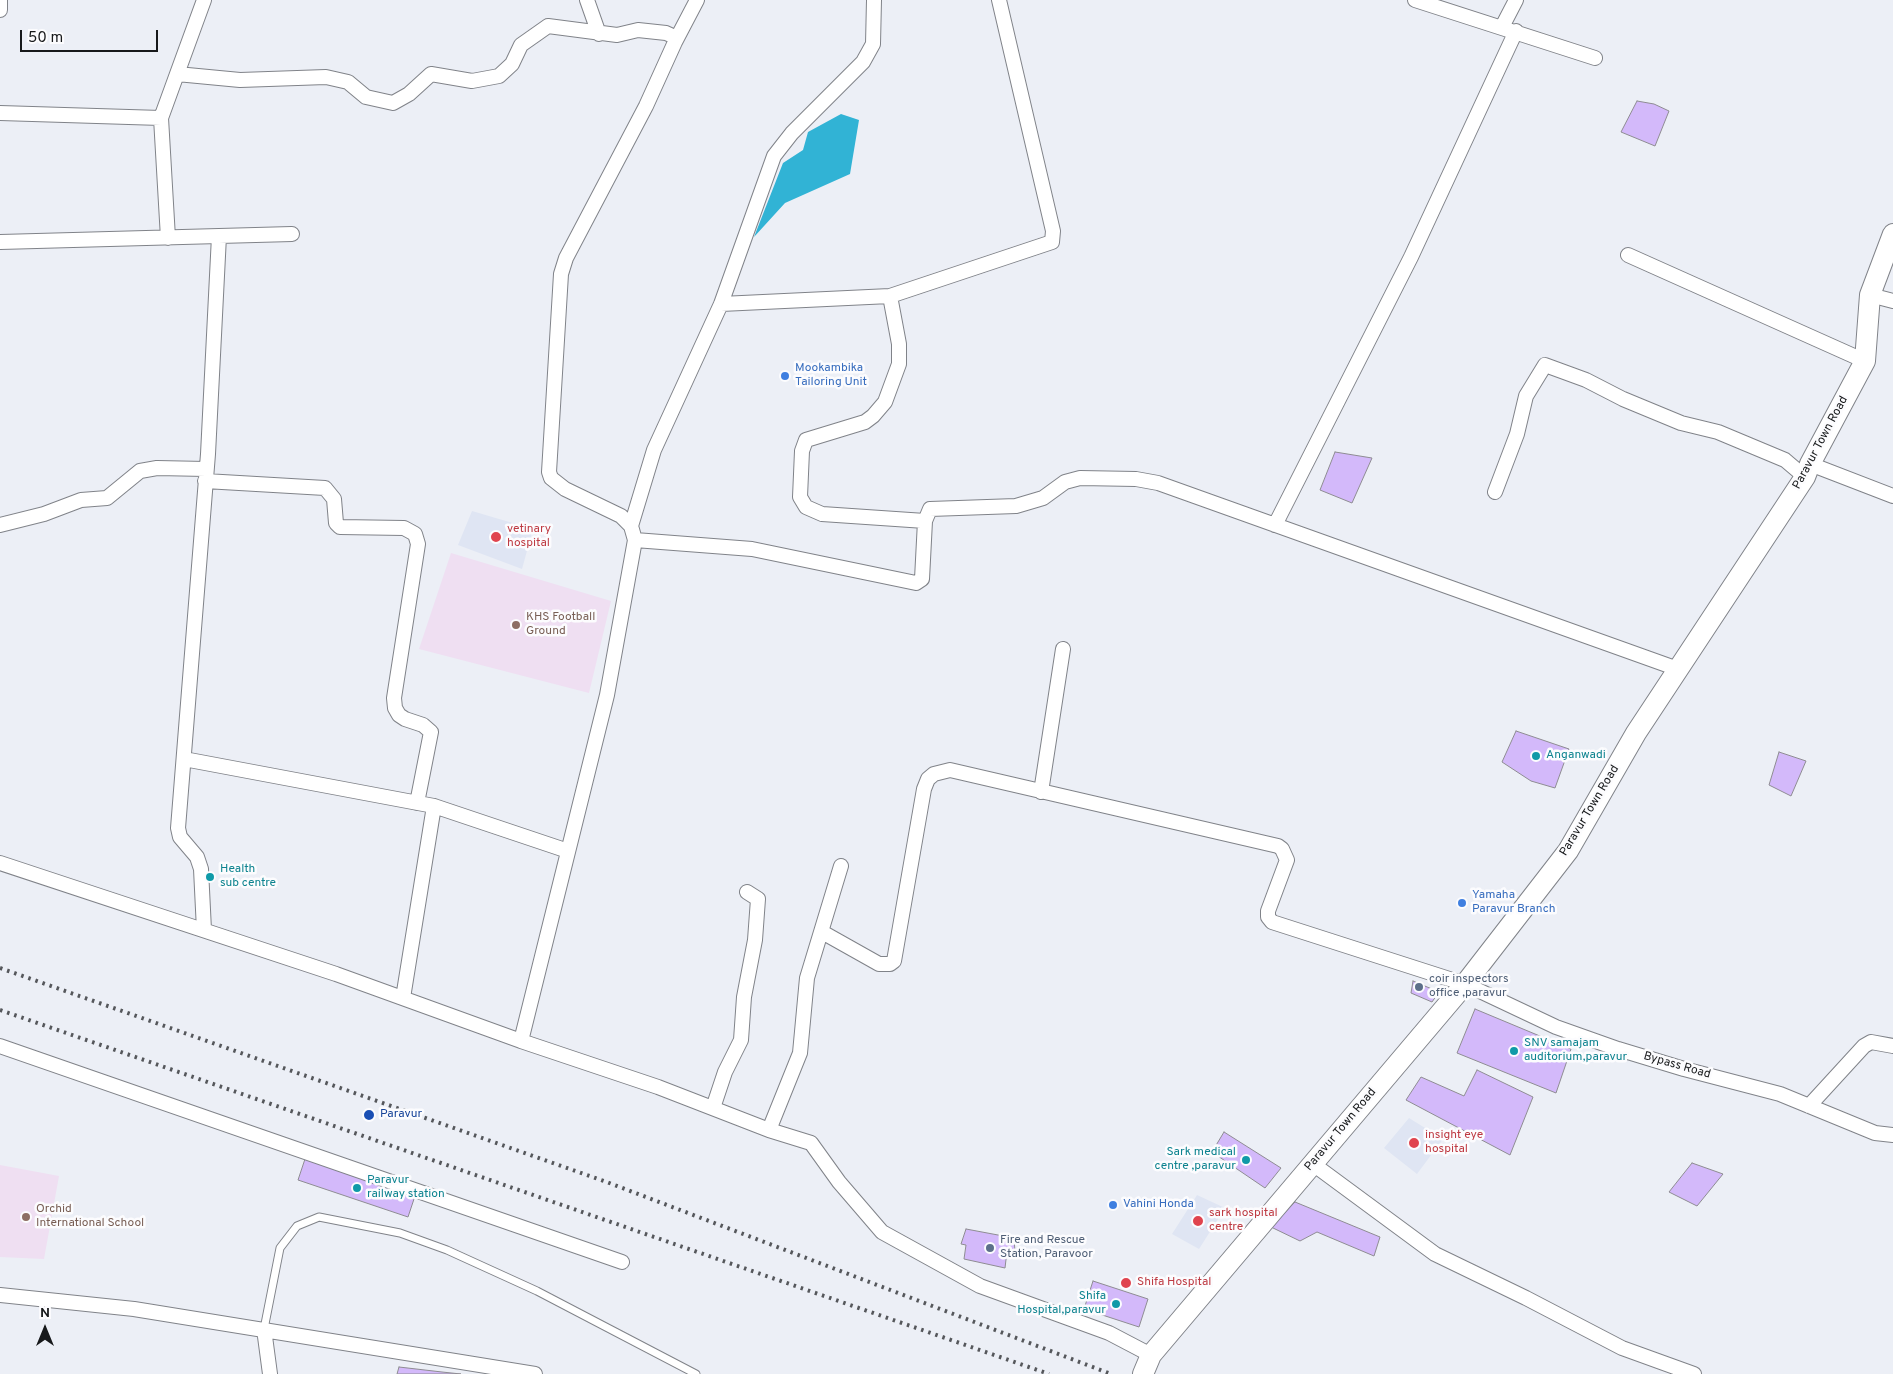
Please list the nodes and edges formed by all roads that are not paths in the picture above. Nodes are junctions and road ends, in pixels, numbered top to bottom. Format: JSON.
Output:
{"nodes":[{"id":1,"x":0,"y":0,"type":"edge"},
{"id":2,"x":204,"y":0,"type":"edge"},
{"id":3,"x":587,"y":0,"type":"edge"},
{"id":4,"x":697,"y":0,"type":"edge"},
{"id":5,"x":874,"y":0,"type":"edge"},
{"id":6,"x":999,"y":0,"type":"edge"},
{"id":7,"x":1415,"y":0,"type":"edge"},
{"id":8,"x":1516,"y":0,"type":"edge"},
{"id":9,"x":0,"y":10,"type":"edge"},
{"id":10,"x":1509,"y":29,"type":"junction"},
{"id":11,"x":599,"y":34,"type":"junction"},
{"id":12,"x":677,"y":38,"type":"junction"},
{"id":13,"x":1595,"y":58,"type":"dead end"},
{"id":14,"x":176,"y":74,"type":"junction"},
{"id":15,"x":0,"y":113,"type":"edge"},
{"id":16,"x":161,"y":118,"type":"junction"},
{"id":17,"x":292,"y":234,"type":"dead end"},
{"id":18,"x":1893,"y":234,"type":"edge"},
{"id":19,"x":219,"y":236,"type":"junction"},
{"id":20,"x":168,"y":238,"type":"junction"},
{"id":21,"x":0,"y":242,"type":"edge"},
{"id":22,"x":1628,"y":255,"type":"dead end"},
{"id":23,"x":1870,"y":294,"type":"junction"},
{"id":24,"x":890,"y":296,"type":"junction"},
{"id":25,"x":1893,"y":301,"type":"edge"},
{"id":26,"x":720,"y":304,"type":"junction"},
{"id":27,"x":1865,"y":361,"type":"junction"},
{"id":28,"x":1808,"y":470,"type":"junction"},
{"id":29,"x":206,"y":475,"type":"junction"},
{"id":30,"x":1495,"y":492,"type":"dead end"},
{"id":31,"x":1893,"y":496,"type":"edge"},
{"id":32,"x":925,"y":521,"type":"junction"},
{"id":33,"x":0,"y":525,"type":"edge"},
{"id":34,"x":1276,"y":525,"type":"junction"},
{"id":35,"x":631,"y":526,"type":"junction"},
{"id":36,"x":634,"y":540,"type":"junction"},
{"id":37,"x":1063,"y":649,"type":"dead end"},
{"id":38,"x":1678,"y":669,"type":"junction"},
{"id":39,"x":184,"y":759,"type":"junction"},
{"id":40,"x":1041,"y":792,"type":"junction"},
{"id":41,"x":417,"y":803,"type":"junction"},
{"id":42,"x":434,"y":806,"type":"junction"},
{"id":43,"x":568,"y":851,"type":"junction"},
{"id":44,"x":0,"y":863,"type":"edge"},
{"id":45,"x":841,"y":866,"type":"dead end"},
{"id":46,"x":747,"y":892,"type":"dead end"},
{"id":47,"x":204,"y":930,"type":"junction"},
{"id":48,"x":822,"y":932,"type":"junction"},
{"id":49,"x":1465,"y":984,"type":"junction"},
{"id":50,"x":403,"y":998,"type":"junction"},
{"id":51,"x":521,"y":1041,"type":"junction"},
{"id":52,"x":0,"y":1046,"type":"edge"},
{"id":53,"x":1893,"y":1046,"type":"edge"},
{"id":54,"x":1809,"y":1106,"type":"junction"},
{"id":55,"x":713,"y":1108,"type":"junction"},
{"id":56,"x":768,"y":1130,"type":"junction"},
{"id":57,"x":1893,"y":1135,"type":"edge"},
{"id":58,"x":1313,"y":1164,"type":"junction"},
{"id":59,"x":622,"y":1262,"type":"dead end"},
{"id":60,"x":0,"y":1295,"type":"edge"},
{"id":61,"x":264,"y":1329,"type":"junction"},
{"id":62,"x":1151,"y":1355,"type":"junction"},
{"id":63,"x":270,"y":1374,"type":"edge"},
{"id":64,"x":535,"y":1374,"type":"edge"},
{"id":65,"x":696,"y":1374,"type":"edge"},
{"id":66,"x":1143,"y":1374,"type":"edge"},
{"id":67,"x":1694,"y":1374,"type":"edge"}],
"edges":[{"from":1,"to":9,"type":"street"},
{"from":2,"to":14,"type":"street"},
{"from":3,"to":11,"type":"street"},
{"from":4,"to":12,"type":"street"},
{"from":5,"to":26,"type":"street"},
{"from":6,"to":24,"type":"street"},
{"from":7,"to":10,"type":"street"},
{"from":8,"to":10,"type":"street"},
{"from":10,"to":13,"type":"street"},
{"from":10,"to":34,"type":"street"},
{"from":11,"to":12,"type":"street"},
{"from":11,"to":14,"type":"street"},
{"from":12,"to":35,"type":"street"},
{"from":14,"to":16,"type":"street"},
{"from":15,"to":16,"type":"street"},
{"from":16,"to":20,"type":"street"},
{"from":17,"to":19,"type":"street"},
{"from":18,"to":23,"type":"main road","name":"Paravur Town Road"},
{"from":19,"to":20,"type":"street"},
{"from":19,"to":29,"type":"street"},
{"from":20,"to":21,"type":"street"},
{"from":22,"to":27,"type":"street"},
{"from":23,"to":25,"type":"street"},
{"from":23,"to":27,"type":"main road","name":"Paravur Town Road"},
{"from":24,"to":26,"type":"street"},
{"from":24,"to":32,"type":"street"},
{"from":26,"to":35,"type":"street"},
{"from":27,"to":28,"type":"main road","name":"Paravur Town Road"},
{"from":28,"to":30,"type":"street"},
{"from":28,"to":31,"type":"street"},
{"from":28,"to":38,"type":"main road","name":"Paravur Town Road"},
{"from":29,"to":33,"type":"street"},
{"from":29,"to":39,"type":"street"},
{"from":29,"to":41,"type":"street"},
{"from":32,"to":34,"type":"street"},
{"from":32,"to":36,"type":"street"},
{"from":34,"to":38,"type":"street"},
{"from":35,"to":36,"type":"street"},
{"from":36,"to":43,"type":"street"},
{"from":37,"to":40,"type":"street"},
{"from":38,"to":49,"type":"main road","name":"Paravur Town Road"},
{"from":39,"to":41,"type":"street"},
{"from":39,"to":47,"type":"street"},
{"from":40,"to":48,"type":"street"},
{"from":40,"to":49,"type":"street","name":"Bypass Road"},
{"from":41,"to":42,"type":"street"},
{"from":42,"to":43,"type":"street"},
{"from":42,"to":50,"type":"street"},
{"from":43,"to":51,"type":"street"},
{"from":44,"to":47,"type":"street"},
{"from":45,"to":48,"type":"street"},
{"from":46,"to":55,"type":"street"},
{"from":47,"to":50,"type":"street"},
{"from":48,"to":56,"type":"street"},
{"from":49,"to":54,"type":"street","name":"Bypass Road"},
{"from":49,"to":58,"type":"main road","name":"Paravur Town Road"},
{"from":50,"to":51,"type":"street"},
{"from":51,"to":55,"type":"street"},
{"from":52,"to":59,"type":"street"},
{"from":53,"to":54,"type":"street"},
{"from":54,"to":57,"type":"street","name":"Bypass Road"},
{"from":55,"to":56,"type":"street"},
{"from":56,"to":62,"type":"street"},
{"from":58,"to":62,"type":"main road","name":"Paravur Town Road"},
{"from":58,"to":67,"type":"street"},
{"from":60,"to":61,"type":"street"},
{"from":61,"to":63,"type":"street"},
{"from":61,"to":64,"type":"street"},
{"from":61,"to":65,"type":"lane"},
{"from":62,"to":66,"type":"main road","name":"Paravur Town Road"}]}
